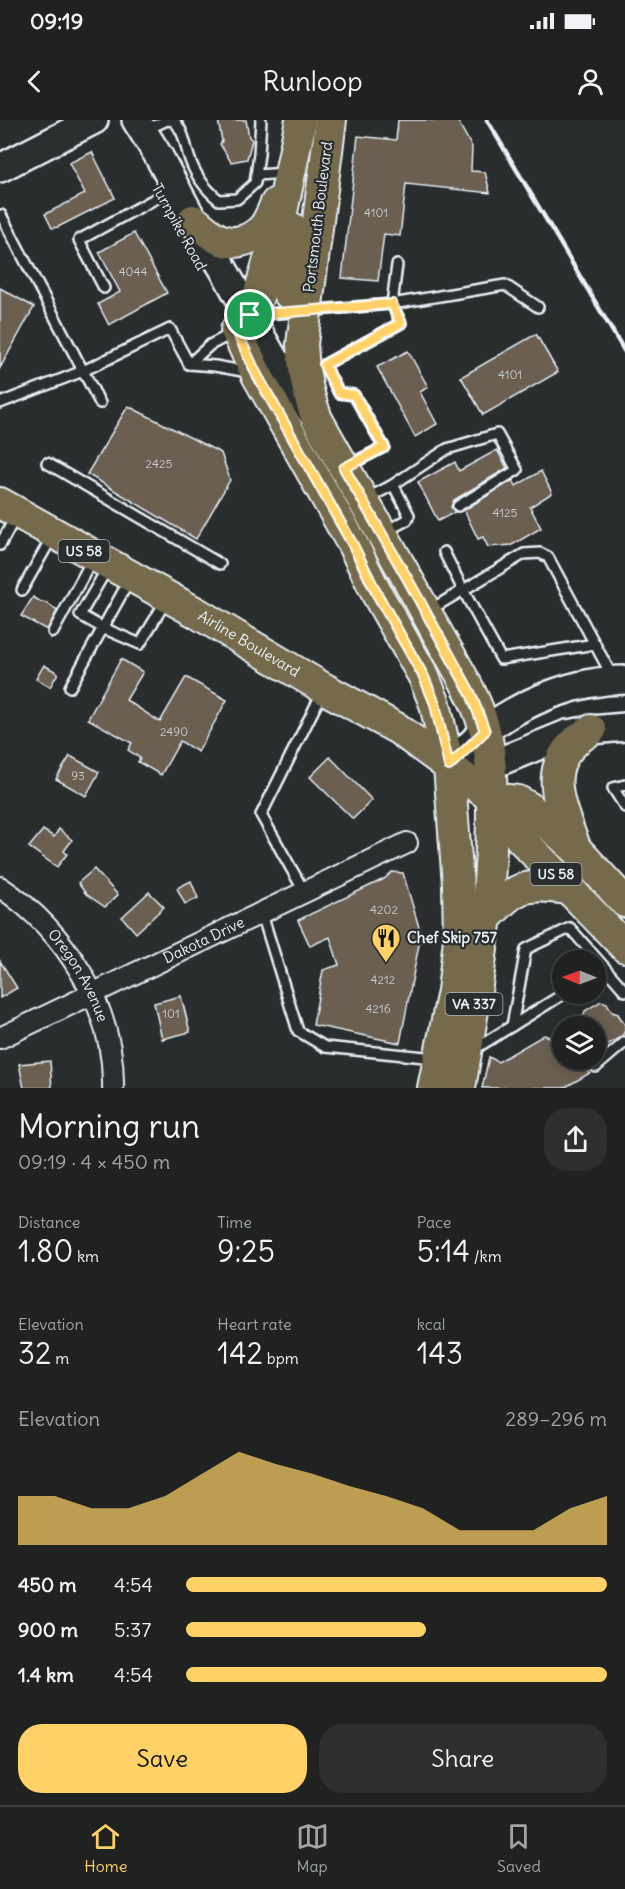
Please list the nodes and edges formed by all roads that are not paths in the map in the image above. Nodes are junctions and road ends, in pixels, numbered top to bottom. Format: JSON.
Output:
{"nodes":[{"id":1,"x":94,"y":120,"type":"edge"},
{"id":2,"x":261,"y":120,"type":"edge"},
{"id":3,"x":331,"y":120,"type":"edge"},
{"id":4,"x":300,"y":126,"type":"edge"},
{"id":5,"x":136,"y":127,"type":"edge"},
{"id":6,"x":0,"y":168,"type":"edge"},
{"id":7,"x":290,"y":173,"type":"junction"},
{"id":8,"x":256,"y":175,"type":"junction"},
{"id":9,"x":162,"y":195,"type":"junction"},
{"id":10,"x":0,"y":215,"type":"edge"},
{"id":11,"x":193,"y":220,"type":"junction"},
{"id":12,"x":397,"y":265,"type":"dead end"},
{"id":13,"x":104,"y":288,"type":"dead end"},
{"id":14,"x":392,"y":304,"type":"junction"},
{"id":15,"x":307,"y":306,"type":"junction"},
{"id":16,"x":538,"y":307,"type":"dead end"},
{"id":17,"x":243,"y":322,"type":"junction"},
{"id":18,"x":189,"y":364,"type":"junction"},
{"id":19,"x":83,"y":371,"type":"junction"},
{"id":20,"x":257,"y":375,"type":"junction"},
{"id":21,"x":0,"y":403,"type":"edge"},
{"id":22,"x":100,"y":403,"type":"dead end"},
{"id":23,"x":316,"y":419,"type":"junction"},
{"id":24,"x":47,"y":463,"type":"dead end"},
{"id":25,"x":344,"y":468,"type":"junction"},
{"id":26,"x":391,"y":486,"type":"junction"},
{"id":27,"x":363,"y":501,"type":"junction"},
{"id":28,"x":458,"y":506,"type":"dead end"},
{"id":29,"x":9,"y":508,"type":"edge"},
{"id":30,"x":54,"y":533,"type":"junction"},
{"id":31,"x":382,"y":533,"type":"junction"},
{"id":32,"x":0,"y":545,"type":"edge"},
{"id":33,"x":444,"y":552,"type":"dead end"},
{"id":34,"x":220,"y":564,"type":"dead end"},
{"id":35,"x":111,"y":566,"type":"junction"},
{"id":36,"x":22,"y":590,"type":"dead end"},
{"id":37,"x":463,"y":590,"type":"junction"},
{"id":38,"x":168,"y":598,"type":"junction"},
{"id":39,"x":426,"y":612,"type":"junction"},
{"id":40,"x":103,"y":628,"type":"junction"},
{"id":41,"x":53,"y":632,"type":"dead end"},
{"id":42,"x":595,"y":644,"type":"junction"},
{"id":43,"x":620,"y":681,"type":"edge"},
{"id":44,"x":70,"y":687,"type":"dead end"},
{"id":45,"x":325,"y":689,"type":"junction"},
{"id":46,"x":625,"y":727,"type":"edge"},
{"id":47,"x":591,"y":730,"type":"junction"},
{"id":48,"x":485,"y":731,"type":"junction"},
{"id":49,"x":491,"y":765,"type":"junction"},
{"id":50,"x":449,"y":766,"type":"junction"},
{"id":51,"x":625,"y":785,"type":"edge"},
{"id":52,"x":492,"y":798,"type":"junction"},
{"id":53,"x":625,"y":807,"type":"edge"},
{"id":54,"x":407,"y":843,"type":"dead end"},
{"id":55,"x":576,"y":849,"type":"junction"},
{"id":56,"x":0,"y":887,"type":"edge"},
{"id":57,"x":570,"y":889,"type":"junction"},
{"id":58,"x":305,"y":893,"type":"junction"},
{"id":59,"x":625,"y":902,"type":"edge"},
{"id":60,"x":262,"y":914,"type":"junction"},
{"id":61,"x":484,"y":920,"type":"junction"},
{"id":62,"x":615,"y":957,"type":"edge"},
{"id":63,"x":625,"y":991,"type":"edge"},
{"id":64,"x":93,"y":994,"type":"junction"},
{"id":65,"x":552,"y":1001,"type":"edge"},
{"id":66,"x":512,"y":1026,"type":"junction"},
{"id":67,"x":0,"y":1038,"type":"edge"},
{"id":68,"x":625,"y":1042,"type":"edge"},
{"id":69,"x":453,"y":1056,"type":"junction"},
{"id":70,"x":606,"y":1058,"type":"edge"},
{"id":71,"x":112,"y":1088,"type":"edge"},
{"id":72,"x":434,"y":1088,"type":"edge"},
{"id":73,"x":460,"y":1088,"type":"edge"}],
"edges":[{"from":1,"to":6,"type":"main road"},
{"from":2,"to":8,"type":"lane"},
{"from":3,"to":15,"type":"main road","name":"Portsmouth Boulevard"},
{"from":4,"to":7,"type":"main road","name":"Portsmouth Boulevard"},
{"from":4,"to":15,"type":"main road"},
{"from":5,"to":8,"type":"lane"},
{"from":5,"to":9,"type":"main road","name":"Turnpike Road"},
{"from":5,"to":11,"type":"main road","name":"Turnpike Road"},
{"from":7,"to":8,"type":"lane"},
{"from":7,"to":11,"type":"main road"},
{"from":7,"to":17,"type":"main road","name":"Portsmouth Boulevard"},
{"from":9,"to":13,"type":"lane"},
{"from":9,"to":17,"type":"main road","name":"Turnpike Road"},
{"from":10,"to":19,"type":"lane"},
{"from":11,"to":17,"type":"main road","name":"Turnpike Road"},
{"from":12,"to":14,"type":"lane"},
{"from":14,"to":15,"type":"lane"},
{"from":14,"to":16,"type":"lane"},
{"from":14,"to":25,"type":"lane"},
{"from":15,"to":17,"type":"lane"},
{"from":15,"to":23,"type":"main road","name":"Portsmouth Boulevard"},
{"from":17,"to":18,"type":"lane"},
{"from":17,"to":20,"type":"main road","name":"Portsmouth Boulevard"},
{"from":17,"to":23,"type":"main road","name":"Portsmouth Boulevard"},
{"from":18,"to":19,"type":"lane"},
{"from":18,"to":20,"type":"lane"},
{"from":19,"to":21,"type":"lane"},
{"from":19,"to":22,"type":"lane"},
{"from":20,"to":50,"type":"main road","name":"Portsmouth Boulevard"},
{"from":23,"to":25,"type":"main road","name":"Portsmouth Boulevard"},
{"from":24,"to":34,"type":"lane"},
{"from":25,"to":27,"type":"main road","name":"Portsmouth Boulevard"},
{"from":26,"to":27,"type":"lane"},
{"from":26,"to":28,"type":"lane"},
{"from":26,"to":31,"type":"lane"},
{"from":27,"to":31,"type":"main road","name":"Portsmouth Boulevard"},
{"from":29,"to":30,"type":"main road","name":"Airline Boulevard","number":"US 58"},
{"from":29,"to":32,"type":"lane"},
{"from":30,"to":35,"type":"main road","name":"Airline Boulevard","number":"US 58"},
{"from":30,"to":36,"type":"lane"},
{"from":31,"to":39,"type":"main road","name":"Portsmouth Boulevard"},
{"from":33,"to":37,"type":"lane"},
{"from":35,"to":38,"type":"main road","name":"Airline Boulevard","number":"US 58"},
{"from":35,"to":40,"type":"lane"},
{"from":35,"to":40,"type":"lane"},
{"from":35,"to":41,"type":"lane"},
{"from":37,"to":39,"type":"lane"},
{"from":37,"to":42,"type":"lane"},
{"from":37,"to":42,"type":"lane"},
{"from":38,"to":40,"type":"lane"},
{"from":38,"to":45,"type":"main road","name":"Airline Boulevard","number":"US 58"},
{"from":39,"to":48,"type":"main road","name":"Portsmouth Boulevard"},
{"from":40,"to":44,"type":"lane"},
{"from":42,"to":43,"type":"lane"},
{"from":43,"to":48,"type":"main road"},
{"from":45,"to":50,"type":"main road","name":"Airline Boulevard","number":"US 58"},
{"from":45,"to":58,"type":"lane"},
{"from":46,"to":47,"type":"main road"},
{"from":47,"to":49,"type":"main road"},
{"from":47,"to":55,"type":"main road"},
{"from":48,"to":49,"type":"main road","name":"Portsmouth Boulevard"},
{"from":48,"to":50,"type":"main road"},
{"from":49,"to":50,"type":"main road"},
{"from":49,"to":52,"type":"main road","name":"Portsmouth Boulevard"},
{"from":50,"to":52,"type":"main road","name":"Airline Boulevard","number":"US 58"},
{"from":50,"to":69,"type":"main road","name":"Portsmouth Boulevard","number":"VA 337"},
{"from":51,"to":53,"type":"lane"},
{"from":52,"to":55,"type":"main road","name":"Airline Boulevard","number":"US 58"},
{"from":52,"to":57,"type":"main road","name":"Airline Boulevard","number":"US 58"},
{"from":52,"to":61,"type":"main road","name":"Portsmouth Boulevard","number":"VA 337"},
{"from":54,"to":58,"type":"street","name":"Dakota Drive"},
{"from":55,"to":59,"type":"main road","name":"Airline Boulevard","number":"US 58"},
{"from":56,"to":64,"type":"street","name":"Oregon Avenue"},
{"from":57,"to":61,"type":"main road"},
{"from":57,"to":62,"type":"main road","name":"Airline Boulevard","number":"US 58"},
{"from":58,"to":60,"type":"street","name":"Dakota Drive"},
{"from":60,"to":64,"type":"street","name":"Dakota Drive"},
{"from":60,"to":69,"type":"lane"},
{"from":61,"to":69,"type":"main road","name":"Portsmouth Boulevard","number":"VA 337"},
{"from":62,"to":63,"type":"lane"},
{"from":62,"to":66,"type":"lane"},
{"from":64,"to":67,"type":"street","name":"Dakota Drive"},
{"from":64,"to":71,"type":"street","name":"Oregon Avenue"},
{"from":65,"to":66,"type":"lane"},
{"from":66,"to":69,"type":"lane"},
{"from":68,"to":70,"type":"lane"},
{"from":69,"to":72,"type":"main road","name":"Portsmouth Boulevard","number":"VA 337"},
{"from":69,"to":73,"type":"main road","name":"Portsmouth Boulevard","number":"VA 337"}]}
